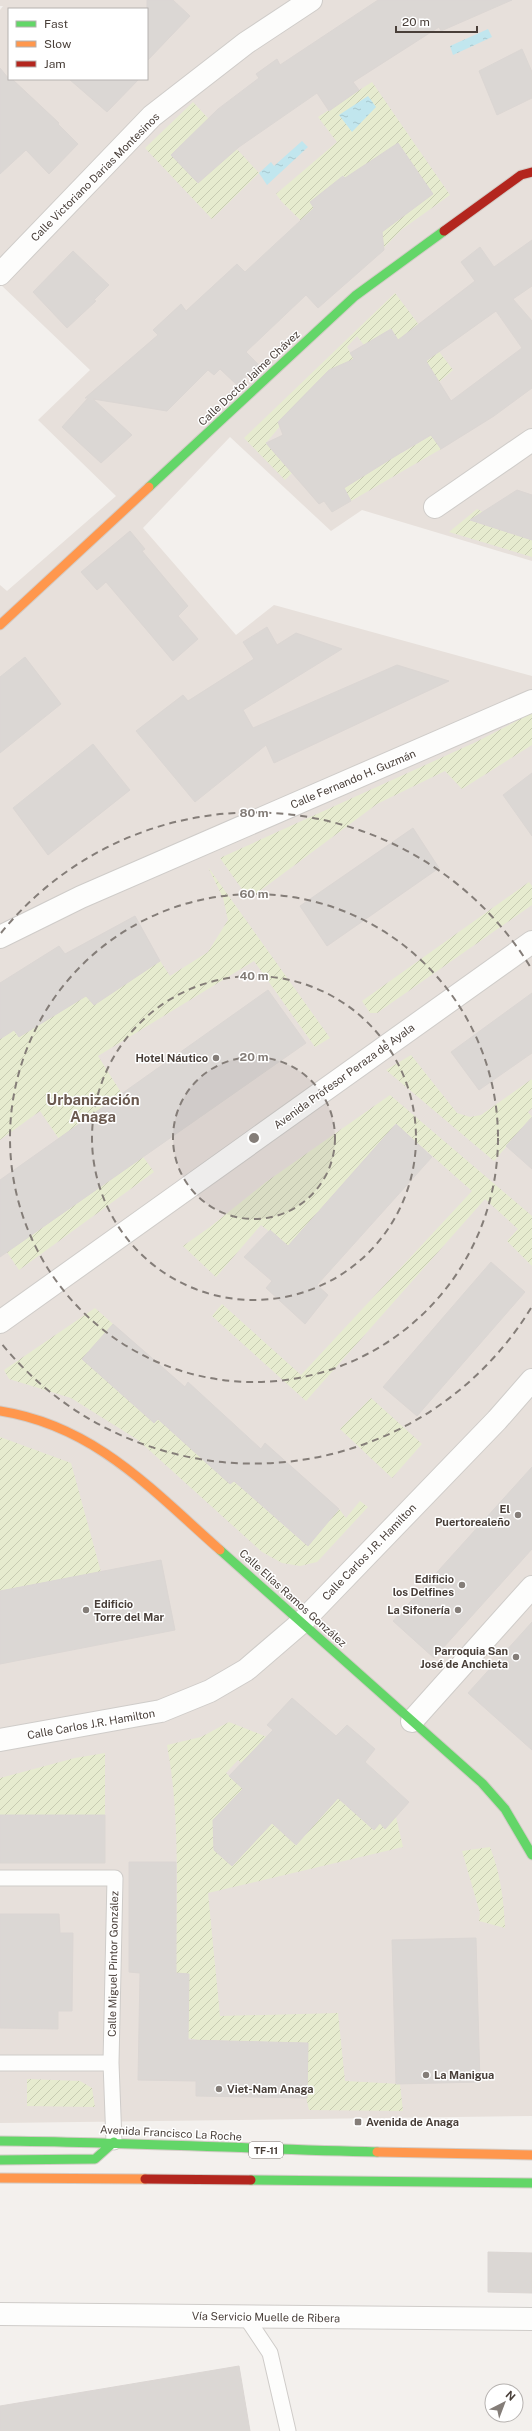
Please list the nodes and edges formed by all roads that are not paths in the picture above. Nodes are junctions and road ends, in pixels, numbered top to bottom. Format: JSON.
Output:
{"nodes":[{"id":1,"x":311,"y":0,"type":"edge"},
{"id":2,"x":532,"y":172,"type":"edge"},
{"id":3,"x":0,"y":274,"type":"edge"},
{"id":4,"x":532,"y":440,"type":"edge"},
{"id":5,"x":435,"y":507,"type":"dead end"},
{"id":6,"x":0,"y":625,"type":"edge"},
{"id":7,"x":532,"y":701,"type":"edge"},
{"id":8,"x":0,"y":937,"type":"edge"},
{"id":9,"x":532,"y":942,"type":"edge"},
{"id":10,"x":0,"y":1322,"type":"edge"},
{"id":11,"x":531,"y":1383,"type":"edge"},
{"id":12,"x":0,"y":1402,"type":"edge"},
{"id":13,"x":11,"y":1412,"type":"edge"},
{"id":14,"x":532,"y":1587,"type":"edge"},
{"id":15,"x":302,"y":1622,"type":"junction"},
{"id":16,"x":412,"y":1721,"type":"junction"},
{"id":17,"x":0,"y":1740,"type":"edge"},
{"id":18,"x":531,"y":1850,"type":"edge"},
{"id":19,"x":0,"y":1878,"type":"edge"},
{"id":20,"x":0,"y":2062,"type":"edge"},
{"id":21,"x":111,"y":2063,"type":"junction"},
{"id":22,"x":0,"y":2141,"type":"edge"},
{"id":23,"x":114,"y":2142,"type":"junction"},
{"id":24,"x":532,"y":2155,"type":"edge"},
{"id":25,"x":0,"y":2160,"type":"edge"},
{"id":26,"x":0,"y":2178,"type":"edge"},
{"id":27,"x":532,"y":2184,"type":"edge"},
{"id":28,"x":0,"y":2314,"type":"edge"},
{"id":29,"x":246,"y":2317,"type":"junction"},
{"id":30,"x":532,"y":2319,"type":"edge"},
{"id":31,"x":288,"y":2431,"type":"edge"}],
"edges":[{"from":1,"to":3,"type":"street","name":"Calle Victoriano Darias Montesinos"},
{"from":2,"to":6,"type":"street","name":"Calle Doctor Jaime Chávez"},
{"from":4,"to":5,"type":"street"},
{"from":7,"to":8,"type":"street","name":"Calle Fernando H. Guzmán"},
{"from":9,"to":10,"type":"street","name":"Avenida Profesor Peraza de Ayala"},
{"from":11,"to":15,"type":"street","name":"Calle Carlos J.R. Hamilton"},
{"from":12,"to":13,"type":"street"},
{"from":13,"to":15,"type":"street","name":"Calle Elías Ramos González"},
{"from":14,"to":16,"type":"street"},
{"from":15,"to":16,"type":"street","name":"Calle Elías Ramos González"},
{"from":15,"to":17,"type":"street","name":"Calle Carlos J.R. Hamilton"},
{"from":16,"to":18,"type":"street","name":"Calle Elías Ramos González"},
{"from":19,"to":21,"type":"lane","name":"Calle Miguel Pintor González"},
{"from":20,"to":21,"type":"lane"},
{"from":21,"to":23,"type":"lane","name":"Calle Miguel Pintor González"},
{"from":22,"to":23,"type":"street","name":"Avenida Francisco La Roche","number":"TF-11"},
{"from":23,"to":24,"type":"street","name":"Avenida Francisco La Roche","number":"TF-11"},
{"from":23,"to":25,"type":"street"},
{"from":26,"to":27,"type":"street"},
{"from":28,"to":29,"type":"street","name":"Vía Servicio Muelle de Ribera"},
{"from":29,"to":30,"type":"street","name":"Vía Servicio Muelle de Ribera"},
{"from":29,"to":31,"type":"lane"}]}
